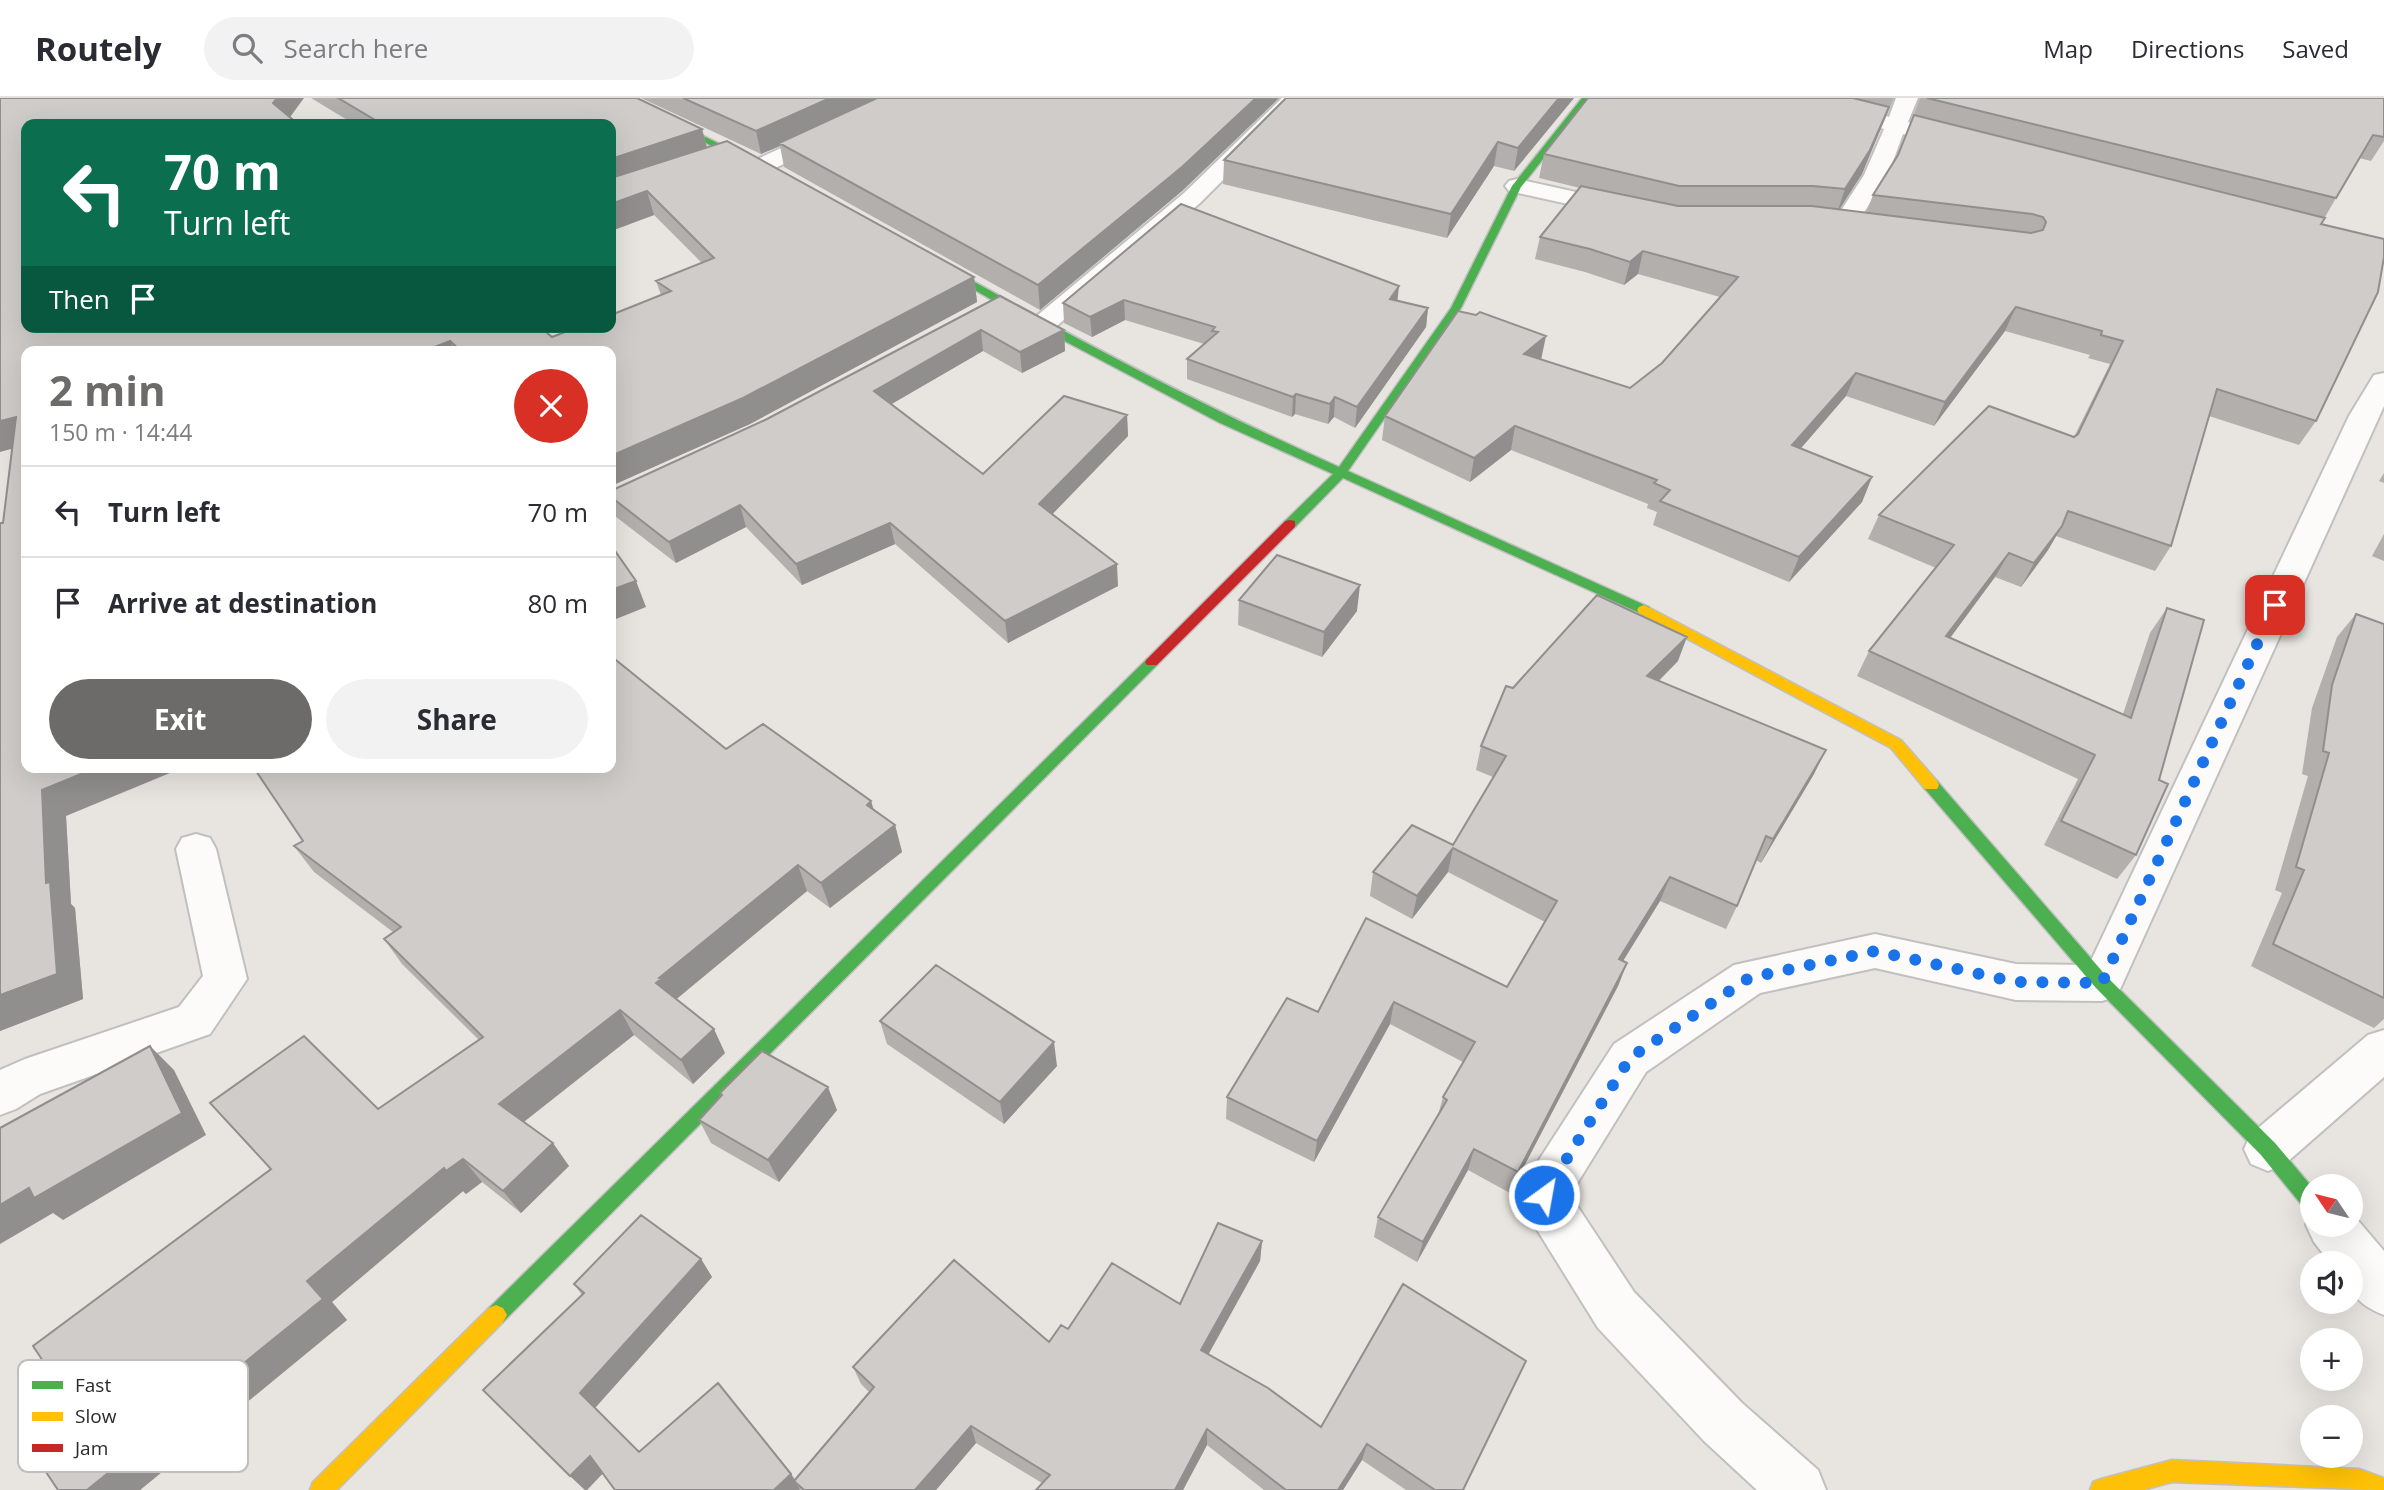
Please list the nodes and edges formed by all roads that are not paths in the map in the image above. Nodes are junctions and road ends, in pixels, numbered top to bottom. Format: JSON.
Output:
{"nodes":[{"id":1,"x":618,"y":98,"type":"edge"},
{"id":2,"x":907,"y":98,"type":"edge"},
{"id":3,"x":1293,"y":98,"type":"edge"},
{"id":4,"x":1587,"y":98,"type":"edge"},
{"id":5,"x":1791,"y":98,"type":"edge"},
{"id":6,"x":1907,"y":98,"type":"edge"},
{"id":7,"x":1895,"y":126,"type":"junction"},
{"id":8,"x":1976,"y":147,"type":"edge"},
{"id":9,"x":732,"y":154,"type":"junction"},
{"id":10,"x":708,"y":162,"type":"edge"},
{"id":11,"x":767,"y":170,"type":"joint"},
{"id":12,"x":1517,"y":186,"type":"junction"},
{"id":13,"x":1646,"y":214,"type":"edge"},
{"id":14,"x":1818,"y":220,"type":"edge"},
{"id":15,"x":918,"y":254,"type":"edge"},
{"id":16,"x":1042,"y":325,"type":"junction"},
{"id":17,"x":2384,"y":381,"type":"edge"},
{"id":18,"x":1341,"y":473,"type":"junction"},
{"id":19,"x":196,"y":849,"type":"dead end"},
{"id":20,"x":2102,"y":983,"type":"junction"},
{"id":21,"x":2384,"y":1049,"type":"edge"},
{"id":22,"x":0,"y":1095,"type":"edge"},
{"id":23,"x":2268,"y":1149,"type":"junction"},
{"id":24,"x":2300,"y":1188,"type":"edge"},
{"id":25,"x":2341,"y":1237,"type":"edge"},
{"id":26,"x":2384,"y":1290,"type":"edge"},
{"id":27,"x":2384,"y":1489,"type":"edge"},
{"id":28,"x":321,"y":1490,"type":"edge"},
{"id":29,"x":1798,"y":1490,"type":"edge"},
{"id":30,"x":2101,"y":1490,"type":"edge"}],
"edges":[{"from":1,"to":9,"type":"street"},
{"from":2,"to":11,"type":"street"},
{"from":3,"to":16,"type":"street"},
{"from":4,"to":12,"type":"street"},
{"from":5,"to":7,"type":"street"},
{"from":6,"to":7,"type":"street"},
{"from":7,"to":8,"type":"street"},
{"from":7,"to":14,"type":"street"},
{"from":9,"to":10,"type":"street"},
{"from":9,"to":11,"type":"street"},
{"from":12,"to":13,"type":"street"},
{"from":12,"to":18,"type":"street"},
{"from":15,"to":16,"type":"street"},
{"from":16,"to":18,"type":"street"},
{"from":17,"to":20,"type":"street"},
{"from":18,"to":20,"type":"street"},
{"from":18,"to":28,"type":"street"},
{"from":19,"to":22,"type":"street"},
{"from":20,"to":23,"type":"street"},
{"from":20,"to":29,"type":"street"},
{"from":21,"to":23,"type":"street"},
{"from":23,"to":24,"type":"street"},
{"from":25,"to":26,"type":"street"},
{"from":27,"to":30,"type":"street"}]}
